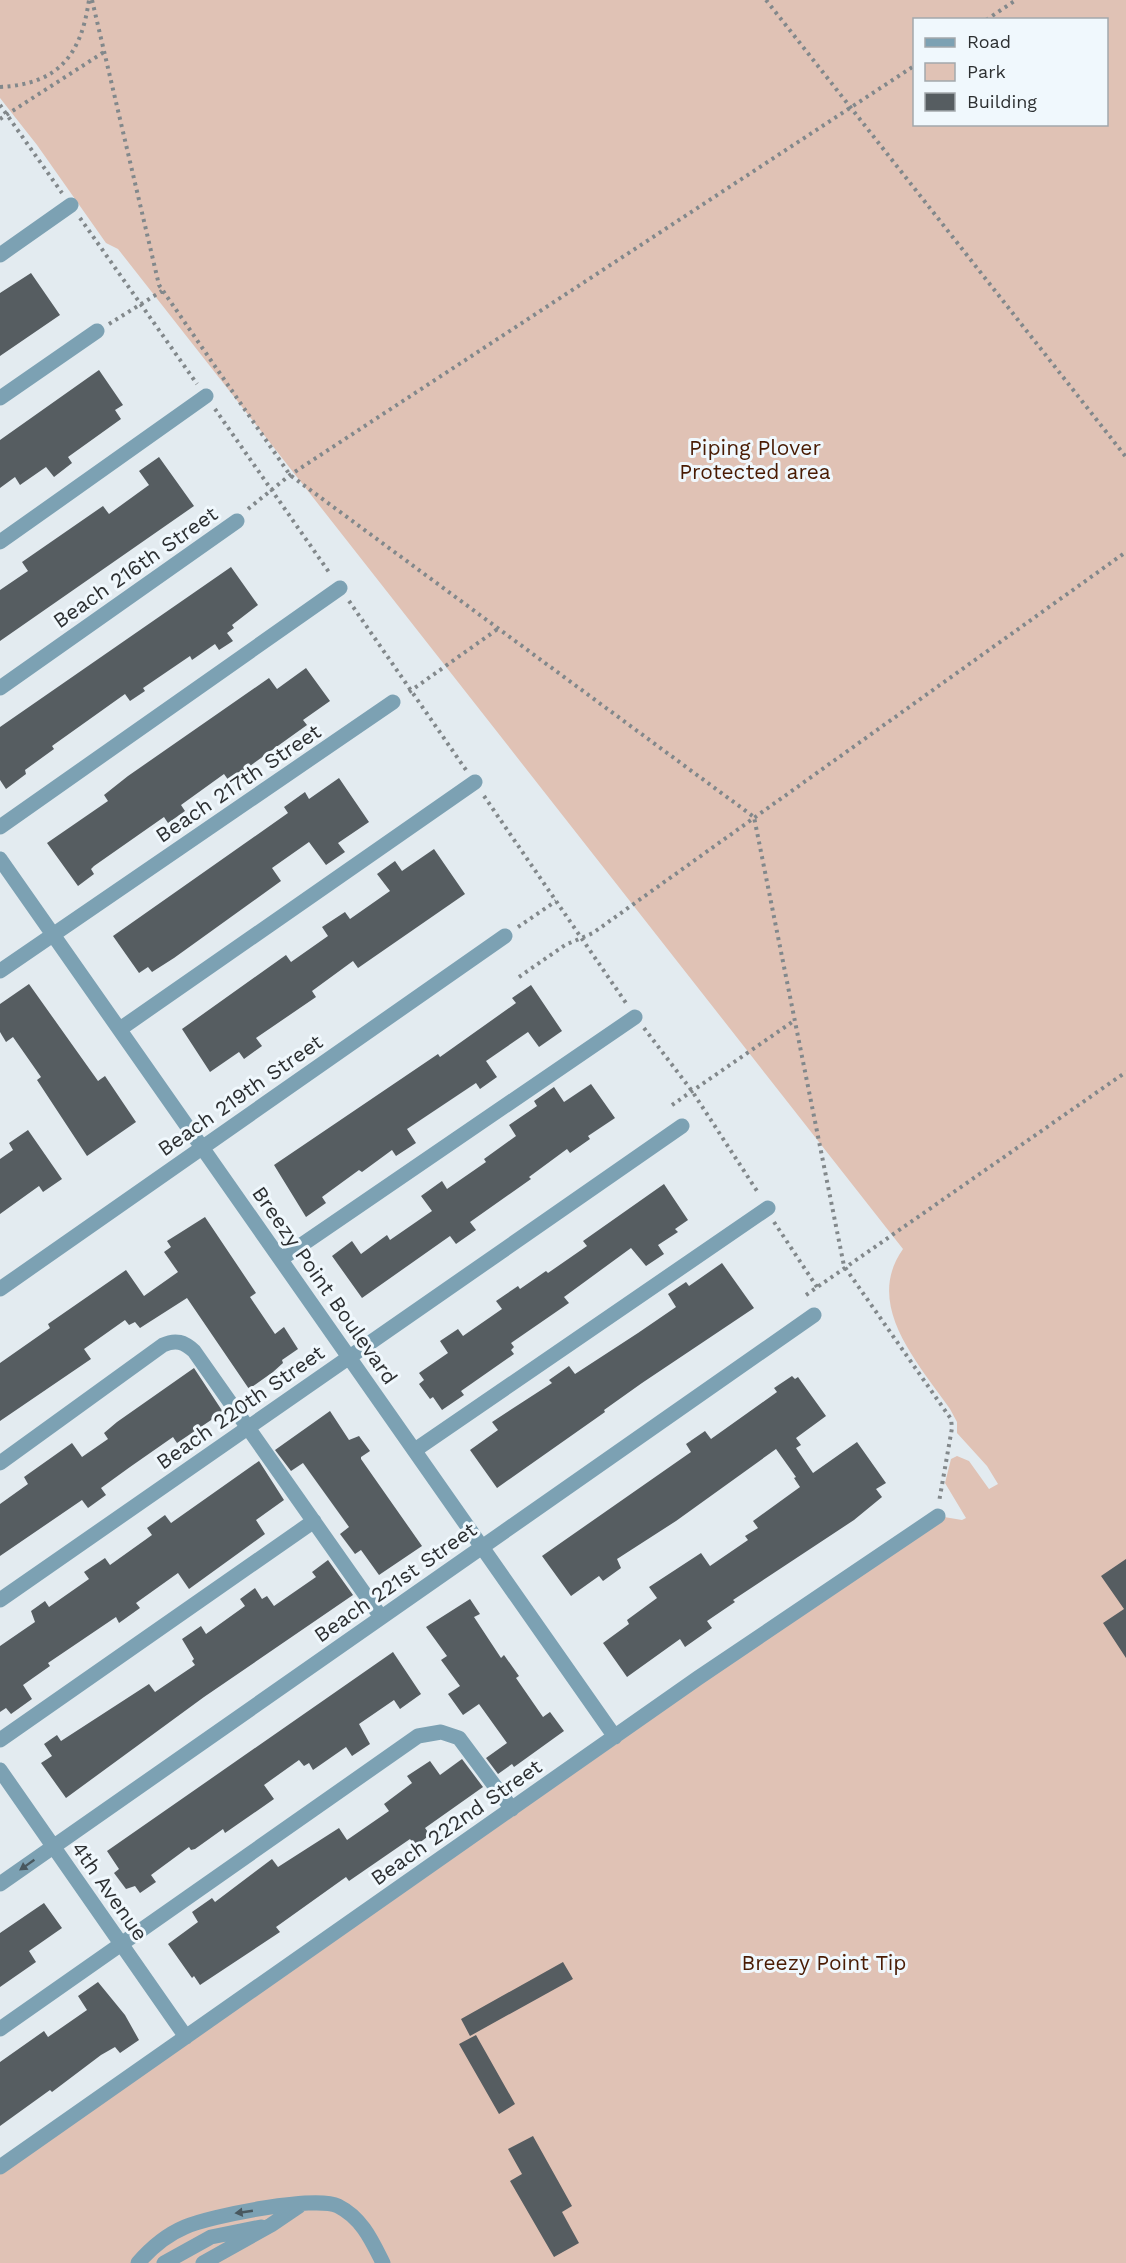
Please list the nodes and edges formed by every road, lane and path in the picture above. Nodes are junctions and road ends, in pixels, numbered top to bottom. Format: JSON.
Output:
{"nodes":[{"id":1,"x":90,"y":0,"type":"edge"},
{"id":2,"x":766,"y":0,"type":"edge"},
{"id":3,"x":1016,"y":0,"type":"edge"},
{"id":4,"x":989,"y":18,"type":"edge"},
{"id":5,"x":104,"y":52,"type":"junction"},
{"id":6,"x":913,"y":67,"type":"edge"},
{"id":7,"x":0,"y":87,"type":"edge"},
{"id":8,"x":0,"y":105,"type":"edge"},
{"id":9,"x":849,"y":109,"type":"junction"},
{"id":10,"x":7,"y":115,"type":"junction"},
{"id":11,"x":0,"y":119,"type":"edge"},
{"id":12,"x":71,"y":205,"type":"junction"},
{"id":13,"x":0,"y":255,"type":"edge"},
{"id":14,"x":162,"y":291,"type":"junction"},
{"id":15,"x":140,"y":303,"type":"junction"},
{"id":16,"x":97,"y":331,"type":"joint"},
{"id":17,"x":206,"y":396,"type":"junction"},
{"id":18,"x":0,"y":398,"type":"edge"},
{"id":19,"x":1126,"y":457,"type":"edge"},
{"id":20,"x":290,"y":475,"type":"junction"},
{"id":21,"x":272,"y":489,"type":"junction"},
{"id":22,"x":237,"y":521,"type":"joint"},
{"id":23,"x":0,"y":542,"type":"edge"},
{"id":24,"x":1126,"y":552,"type":"edge"},
{"id":25,"x":340,"y":588,"type":"junction"},
{"id":26,"x":499,"y":628,"type":"junction"},
{"id":27,"x":0,"y":688,"type":"edge"},
{"id":28,"x":410,"y":691,"type":"junction"},
{"id":29,"x":393,"y":702,"type":"joint"},
{"id":30,"x":475,"y":782,"type":"junction"},
{"id":31,"x":754,"y":817,"type":"junction"},
{"id":32,"x":0,"y":827,"type":"edge"},
{"id":33,"x":0,"y":859,"type":"edge"},
{"id":34,"x":556,"y":901,"type":"junction"},
{"id":35,"x":54,"y":935,"type":"junction"},
{"id":36,"x":505,"y":936,"type":"joint"},
{"id":37,"x":581,"y":938,"type":"junction"},
{"id":38,"x":0,"y":971,"type":"edge"},
{"id":39,"x":519,"y":977,"type":"dead end"},
{"id":40,"x":635,"y":1017,"type":"junction"},
{"id":41,"x":795,"y":1020,"type":"junction"},
{"id":42,"x":120,"y":1029,"type":"junction"},
{"id":43,"x":1126,"y":1072,"type":"edge"},
{"id":44,"x":692,"y":1091,"type":"junction"},
{"id":45,"x":672,"y":1106,"type":"dead end"},
{"id":46,"x":681,"y":1125,"type":"dead end"},
{"id":47,"x":203,"y":1147,"type":"junction"},
{"id":48,"x":768,"y":1208,"type":"junction"},
{"id":49,"x":281,"y":1259,"type":"junction"},
{"id":50,"x":845,"y":1270,"type":"junction"},
{"id":51,"x":817,"y":1287,"type":"junction"},
{"id":52,"x":0,"y":1288,"type":"edge"},
{"id":53,"x":806,"y":1295,"type":"dead end"},
{"id":54,"x":814,"y":1315,"type":"dead end"},
{"id":55,"x":349,"y":1356,"type":"junction"},
{"id":56,"x":248,"y":1427,"type":"junction"},
{"id":57,"x":415,"y":1450,"type":"junction"},
{"id":58,"x":0,"y":1463,"type":"edge"},
{"id":59,"x":941,"y":1486,"type":"dead end"},
{"id":60,"x":938,"y":1516,"type":"dead end"},
{"id":61,"x":314,"y":1521,"type":"junction"},
{"id":62,"x":482,"y":1546,"type":"junction"},
{"id":63,"x":0,"y":1600,"type":"edge"},
{"id":64,"x":381,"y":1617,"type":"junction"},
{"id":65,"x":615,"y":1737,"type":"junction"},
{"id":66,"x":0,"y":1740,"type":"edge"},
{"id":67,"x":0,"y":1770,"type":"edge"},
{"id":68,"x":512,"y":1809,"type":"junction"},
{"id":69,"x":54,"y":1846,"type":"junction"},
{"id":70,"x":0,"y":1884,"type":"edge"},
{"id":71,"x":122,"y":1945,"type":"junction"},
{"id":72,"x":0,"y":2029,"type":"edge"},
{"id":73,"x":186,"y":2037,"type":"junction"},
{"id":74,"x":0,"y":2167,"type":"edge"},
{"id":75,"x":302,"y":2204,"type":"junction"},
{"id":76,"x":271,"y":2226,"type":"junction"},
{"id":77,"x":138,"y":2263,"type":"edge"},
{"id":78,"x":164,"y":2263,"type":"edge"},
{"id":79,"x":203,"y":2263,"type":"edge"},
{"id":80,"x":384,"y":2263,"type":"edge"}],
"edges":[{"from":1,"to":5,"type":"path"},
{"from":1,"to":7,"type":"path"},
{"from":2,"to":9,"type":"path"},
{"from":3,"to":4,"type":"path"},
{"from":5,"to":10,"type":"path"},
{"from":5,"to":14,"type":"path"},
{"from":6,"to":9,"type":"path","name":"Beach 216th Street"},
{"from":8,"to":10,"type":"path"},
{"from":9,"to":19,"type":"path"},
{"from":9,"to":20,"type":"path","name":"Beach 216th Street"},
{"from":10,"to":11,"type":"path"},
{"from":10,"to":12,"type":"path"},
{"from":12,"to":13,"type":"street"},
{"from":12,"to":15,"type":"path"},
{"from":14,"to":15,"type":"path"},
{"from":14,"to":20,"type":"path"},
{"from":15,"to":16,"type":"path"},
{"from":15,"to":17,"type":"path"},
{"from":16,"to":18,"type":"street"},
{"from":17,"to":21,"type":"path"},
{"from":17,"to":23,"type":"street"},
{"from":20,"to":21,"type":"path","name":"Beach 216th Street"},
{"from":20,"to":26,"type":"path"},
{"from":21,"to":22,"type":"path","name":"Beach 216th Street"},
{"from":21,"to":25,"type":"path"},
{"from":22,"to":27,"type":"street","name":"Beach 216th Street"},
{"from":24,"to":31,"type":"path"},
{"from":25,"to":28,"type":"path"},
{"from":25,"to":32,"type":"street"},
{"from":26,"to":28,"type":"path"},
{"from":26,"to":31,"type":"path"},
{"from":28,"to":29,"type":"path"},
{"from":28,"to":30,"type":"path"},
{"from":29,"to":35,"type":"street","name":"Beach 217th Street"},
{"from":30,"to":34,"type":"path"},
{"from":30,"to":42,"type":"street"},
{"from":31,"to":37,"type":"path"},
{"from":31,"to":41,"type":"path"},
{"from":33,"to":35,"type":"street","name":"Breezy Point Boulevard"},
{"from":34,"to":36,"type":"path"},
{"from":34,"to":37,"type":"path"},
{"from":35,"to":38,"type":"street","name":"Beach 217th Street"},
{"from":35,"to":42,"type":"street","name":"Breezy Point Boulevard"},
{"from":36,"to":47,"type":"street","name":"Beach 219th Street"},
{"from":37,"to":39,"type":"path"},
{"from":37,"to":40,"type":"path"},
{"from":40,"to":44,"type":"path"},
{"from":40,"to":49,"type":"street"},
{"from":41,"to":44,"type":"path"},
{"from":41,"to":50,"type":"path"},
{"from":42,"to":47,"type":"street","name":"Breezy Point Boulevard"},
{"from":43,"to":50,"type":"path"},
{"from":44,"to":45,"type":"path"},
{"from":44,"to":48,"type":"path"},
{"from":46,"to":55,"type":"street","name":"Beach 220th Street"},
{"from":47,"to":49,"type":"street","name":"Breezy Point Boulevard"},
{"from":47,"to":52,"type":"street","name":"Beach 219th Street"},
{"from":48,"to":51,"type":"path"},
{"from":48,"to":57,"type":"street"},
{"from":49,"to":55,"type":"street","name":"Breezy Point Boulevard"},
{"from":50,"to":51,"type":"path"},
{"from":50,"to":59,"type":"path"},
{"from":51,"to":53,"type":"path"},
{"from":54,"to":62,"type":"street","name":"Beach 221st Street"},
{"from":55,"to":56,"type":"street","name":"Beach 220th Street"},
{"from":55,"to":57,"type":"street","name":"Breezy Point Boulevard"},
{"from":56,"to":58,"type":"street"},
{"from":56,"to":61,"type":"street"},
{"from":56,"to":63,"type":"street","name":"Beach 220th Street"},
{"from":57,"to":62,"type":"street","name":"Breezy Point Boulevard"},
{"from":60,"to":65,"type":"street","name":"Beach 222nd Street"},
{"from":61,"to":64,"type":"street"},
{"from":61,"to":66,"type":"street"},
{"from":62,"to":64,"type":"street","name":"Beach 221st Street"},
{"from":62,"to":65,"type":"street","name":"Breezy Point Boulevard"},
{"from":64,"to":69,"type":"street","name":"Beach 221st Street"},
{"from":65,"to":68,"type":"street","name":"Beach 222nd Street"},
{"from":67,"to":69,"type":"street","name":"4th Avenue"},
{"from":68,"to":71,"type":"street"},
{"from":68,"to":73,"type":"street","name":"Beach 222nd Street"},
{"from":69,"to":70,"type":"street","name":"Beach 221st Street","one_way":true},
{"from":69,"to":71,"type":"street","name":"4th Avenue"},
{"from":71,"to":72,"type":"street"},
{"from":71,"to":73,"type":"street","name":"4th Avenue"},
{"from":73,"to":74,"type":"street","name":"Beach 222nd Street"},
{"from":75,"to":76,"type":"street"},
{"from":75,"to":77,"type":"street","one_way":true},
{"from":75,"to":80,"type":"street"},
{"from":76,"to":78,"type":"street"},
{"from":76,"to":79,"type":"street"}]}
